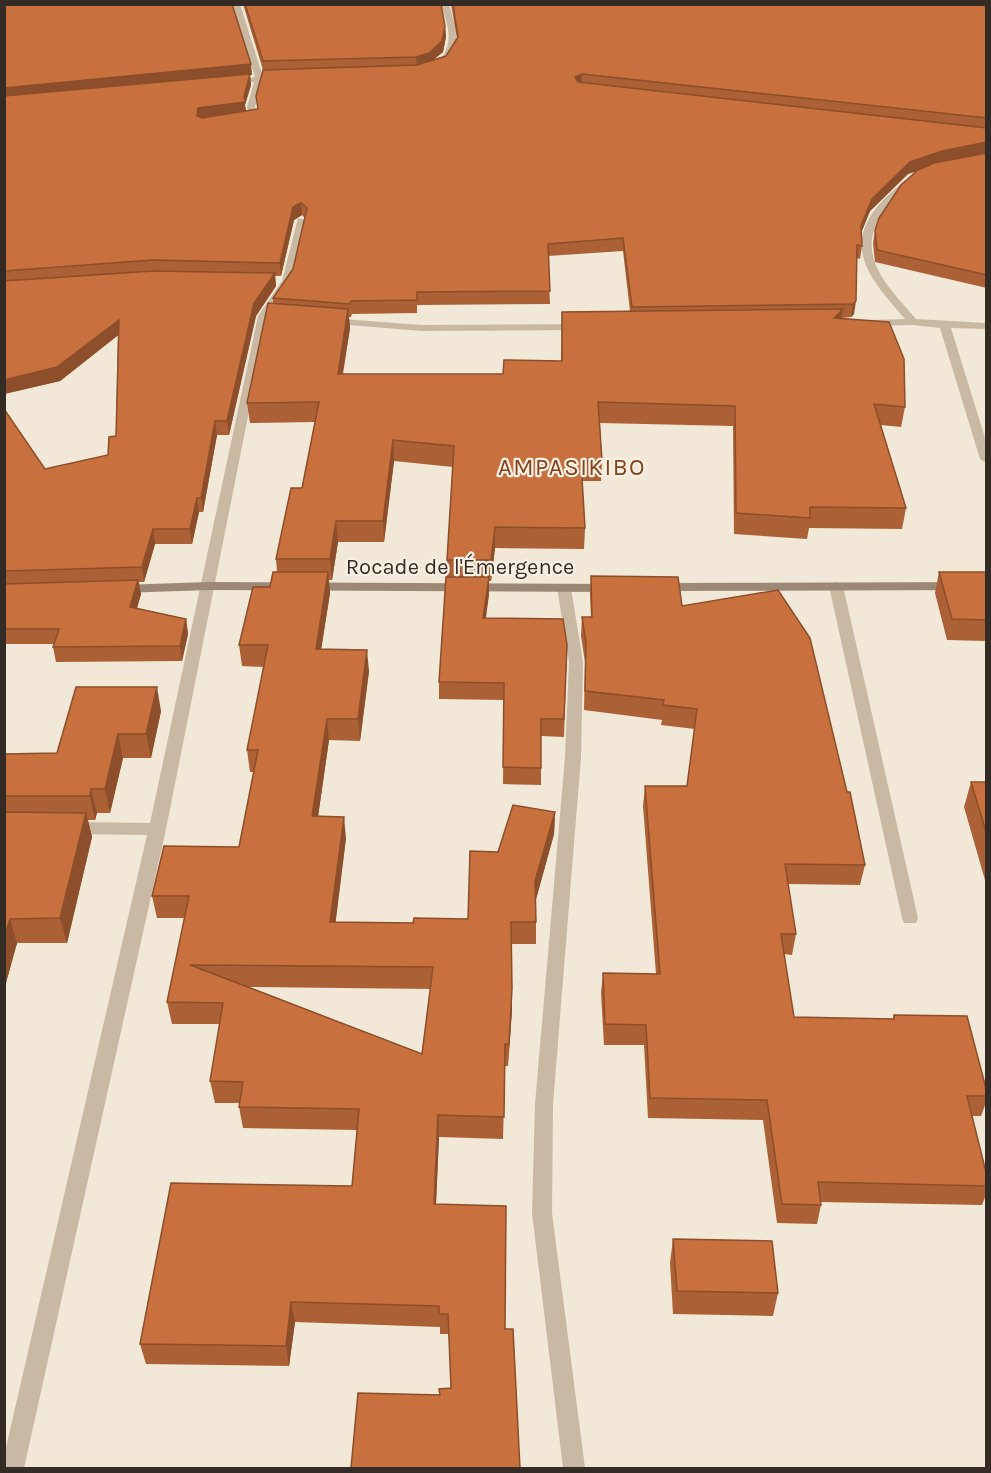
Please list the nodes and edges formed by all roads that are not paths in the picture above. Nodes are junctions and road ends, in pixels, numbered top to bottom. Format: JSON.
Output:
{"nodes":[{"id":1,"x":236,"y":4,"type":"edge"},
{"id":2,"x":446,"y":4,"type":"edge"},
{"id":3,"x":434,"y":69,"type":"edge"},
{"id":4,"x":270,"y":77,"type":"edge"},
{"id":5,"x":259,"y":78,"type":"junction"},
{"id":6,"x":224,"y":82,"type":"edge"},
{"id":7,"x":234,"y":120,"type":"edge"},
{"id":8,"x":912,"y":178,"type":"edge"},
{"id":9,"x":301,"y":220,"type":"dead end"},
{"id":10,"x":320,"y":320,"type":"edge"},
{"id":11,"x":914,"y":322,"type":"junction"},
{"id":12,"x":854,"y":323,"type":"edge"},
{"id":13,"x":945,"y":325,"type":"junction"},
{"id":14,"x":987,"y":326,"type":"edge"},
{"id":15,"x":591,"y":327,"type":"edge"},
{"id":16,"x":987,"y":459,"type":"edge"},
{"id":17,"x":210,"y":586,"type":"junction"},
{"id":18,"x":836,"y":586,"type":"junction"},
{"id":19,"x":987,"y":586,"type":"edge"},
{"id":20,"x":564,"y":588,"type":"junction"},
{"id":21,"x":623,"y":588,"type":"edge"},
{"id":22,"x":647,"y":588,"type":"edge"},
{"id":23,"x":107,"y":589,"type":"edge"},
{"id":24,"x":52,"y":828,"type":"edge"},
{"id":25,"x":158,"y":829,"type":"junction"},
{"id":26,"x":910,"y":918,"type":"dead end"},
{"id":27,"x":13,"y":1468,"type":"edge"},
{"id":28,"x":574,"y":1468,"type":"edge"}],
"edges":[{"from":1,"to":5,"type":"street"},
{"from":2,"to":3,"type":"street"},
{"from":4,"to":5,"type":"street"},
{"from":5,"to":6,"type":"street"},
{"from":5,"to":7,"type":"street"},
{"from":8,"to":11,"type":"street"},
{"from":9,"to":17,"type":"street"},
{"from":10,"to":15,"type":"street"},
{"from":11,"to":12,"type":"street"},
{"from":11,"to":13,"type":"street"},
{"from":13,"to":14,"type":"street"},
{"from":13,"to":16,"type":"street"},
{"from":17,"to":20,"type":"street","name":"Rocade de l'Émergence"},
{"from":17,"to":23,"type":"street","name":"Rocade de l'Émergence"},
{"from":17,"to":25,"type":"street"},
{"from":18,"to":19,"type":"street"},
{"from":18,"to":22,"type":"street"},
{"from":18,"to":26,"type":"street"},
{"from":20,"to":21,"type":"street","name":"Rocade de l'Émergence"},
{"from":20,"to":28,"type":"street"},
{"from":24,"to":25,"type":"street"},
{"from":25,"to":27,"type":"street"}]}
